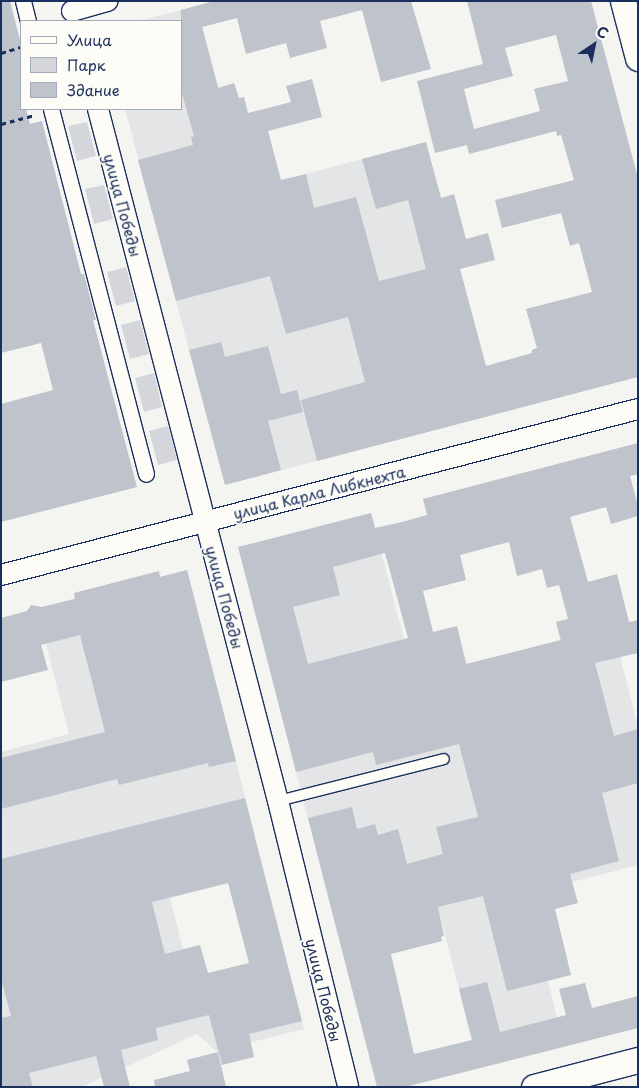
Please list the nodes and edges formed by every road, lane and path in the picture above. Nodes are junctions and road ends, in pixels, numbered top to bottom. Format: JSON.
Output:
{"nodes":[{"id":1,"x":23,"y":1,"type":"edge"},
{"id":2,"x":108,"y":1,"type":"edge"},
{"id":3,"x":623,"y":1,"type":"edge"},
{"id":4,"x":72,"y":11,"type":"edge"},
{"id":5,"x":28,"y":20,"type":"edge"},
{"id":6,"x":20,"y":47,"type":"edge"},
{"id":7,"x":1,"y":53,"type":"edge"},
{"id":8,"x":638,"y":58,"type":"edge"},
{"id":9,"x":51,"y":110,"type":"edge"},
{"id":10,"x":98,"y":110,"type":"edge"},
{"id":11,"x":28,"y":117,"type":"dead end"},
{"id":12,"x":1,"y":124,"type":"edge"},
{"id":13,"x":638,"y":409,"type":"edge"},
{"id":14,"x":146,"y":474,"type":"dead end"},
{"id":15,"x":205,"y":522,"type":"junction"},
{"id":16,"x":1,"y":575,"type":"edge"},
{"id":17,"x":444,"y":759,"type":"dead end"},
{"id":18,"x":278,"y":801,"type":"junction"},
{"id":19,"x":638,"y":1060,"type":"edge"},
{"id":20,"x":348,"y":1087,"type":"edge"},
{"id":21,"x":534,"y":1087,"type":"edge"}],
"edges":[{"from":1,"to":5,"type":"street"},
{"from":2,"to":4,"type":"street"},
{"from":3,"to":8,"type":"street"},
{"from":6,"to":7,"type":"path"},
{"from":9,"to":14,"type":"street"},
{"from":10,"to":15,"type":"street","name":"улица Победы"},
{"from":11,"to":12,"type":"path"},
{"from":13,"to":15,"type":"street","name":"улица Карла Либкнехта"},
{"from":15,"to":16,"type":"street","name":"улица Карла Либкнехта"},
{"from":15,"to":18,"type":"street","name":"улица Победы"},
{"from":17,"to":18,"type":"lane"},
{"from":18,"to":20,"type":"street","name":"улица Победы"},
{"from":19,"to":21,"type":"street"}]}
